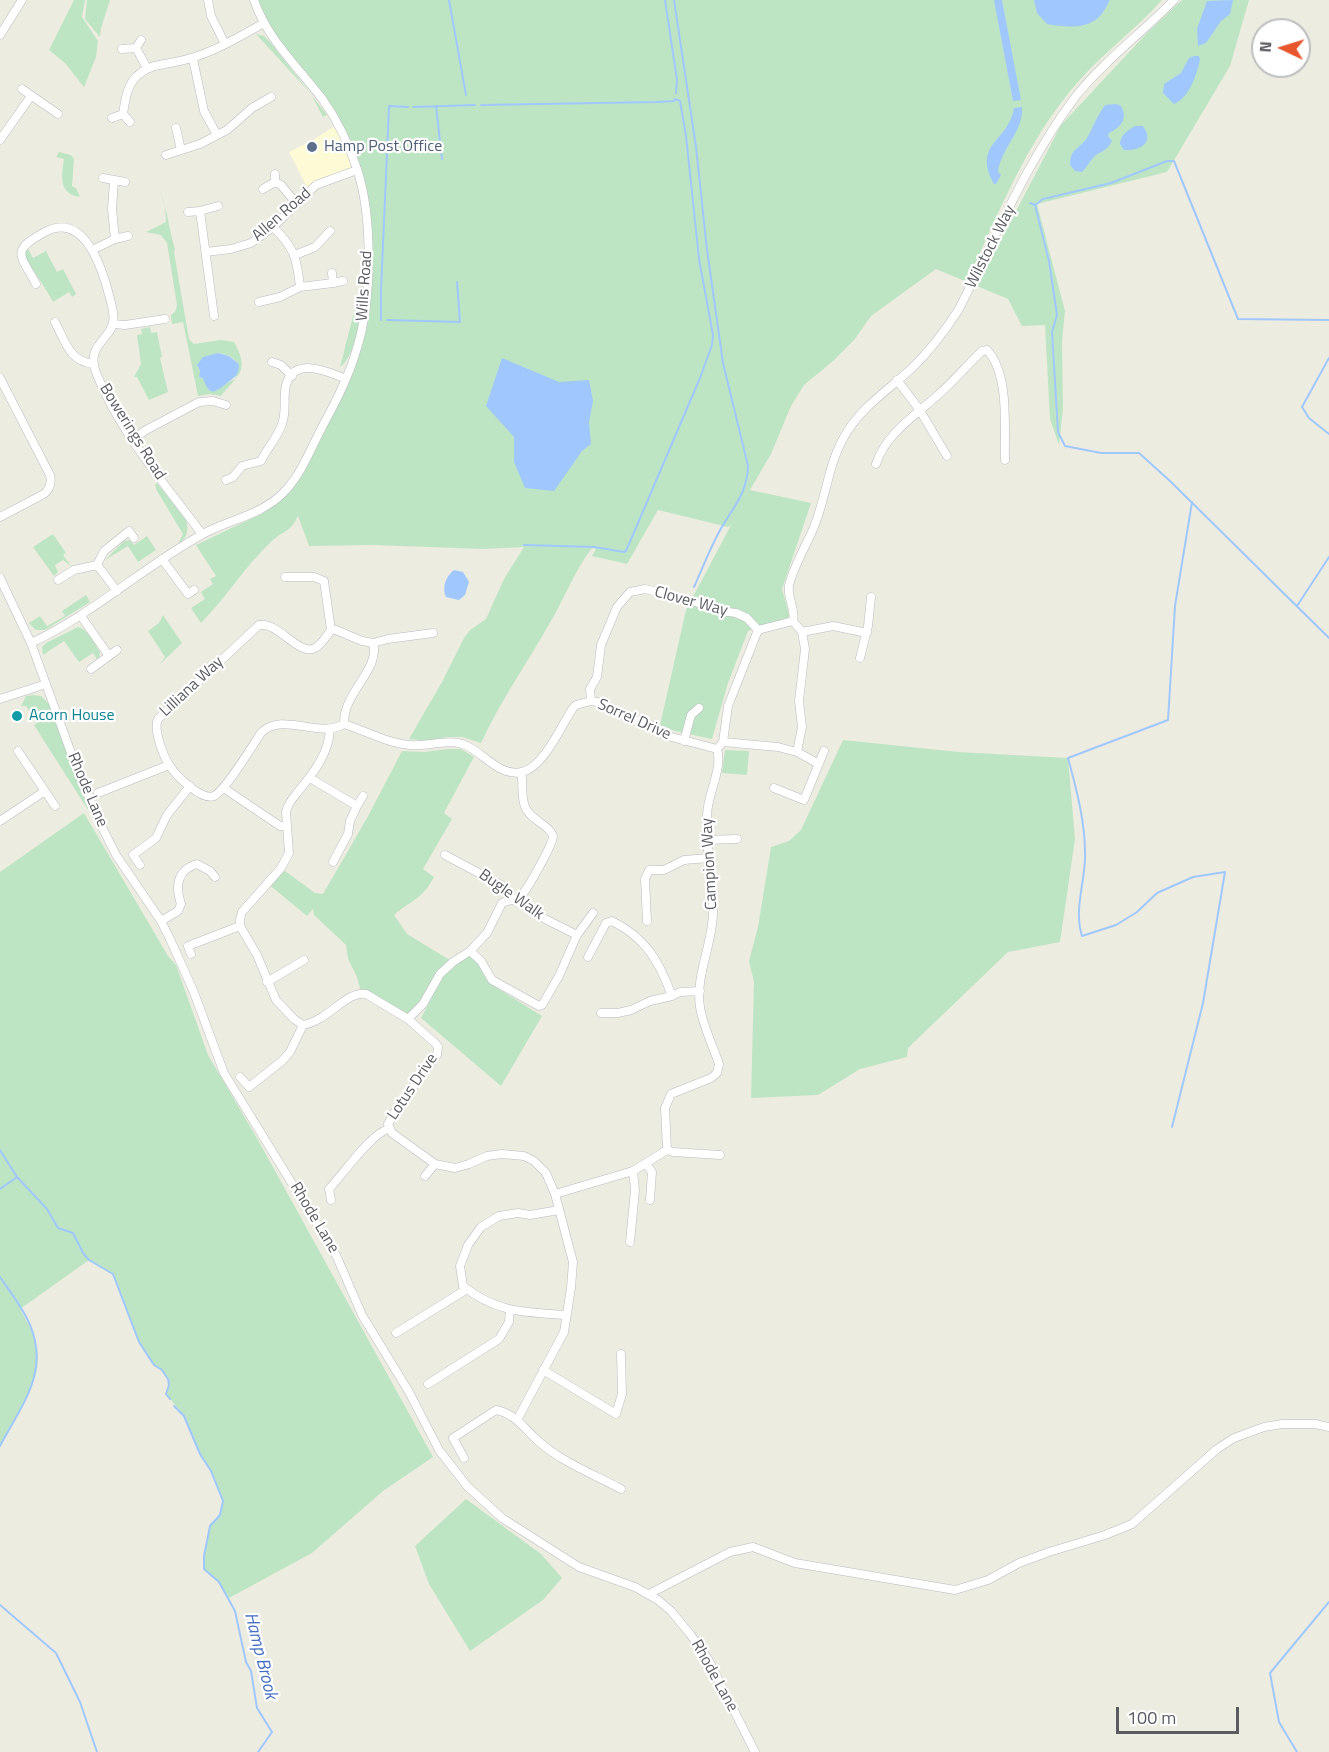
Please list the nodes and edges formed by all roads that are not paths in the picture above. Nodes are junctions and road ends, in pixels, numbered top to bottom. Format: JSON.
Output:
{"nodes":[{"id":1,"x":22,"y":0,"type":"edge"},
{"id":2,"x":208,"y":0,"type":"edge"},
{"id":3,"x":254,"y":0,"type":"edge"},
{"id":4,"x":1174,"y":0,"type":"edge"},
{"id":5,"x":264,"y":24,"type":"junction"},
{"id":6,"x":0,"y":35,"type":"edge"},
{"id":7,"x":141,"y":40,"type":"dead end"},
{"id":8,"x":225,"y":44,"type":"junction"},
{"id":9,"x":136,"y":48,"type":"junction"},
{"id":10,"x":122,"y":50,"type":"dead end"},
{"id":11,"x":193,"y":59,"type":"junction"},
{"id":12,"x":147,"y":68,"type":"junction"},
{"id":13,"x":22,"y":89,"type":"dead end"},
{"id":14,"x":31,"y":96,"type":"junction"},
{"id":15,"x":271,"y":97,"type":"dead end"},
{"id":16,"x":58,"y":114,"type":"dead end"},
{"id":17,"x":123,"y":114,"type":"junction"},
{"id":18,"x":111,"y":118,"type":"dead end"},
{"id":19,"x":130,"y":122,"type":"dead end"},
{"id":20,"x":176,"y":128,"type":"dead end"},
{"id":21,"x":217,"y":135,"type":"junction"},
{"id":22,"x":0,"y":140,"type":"edge"},
{"id":23,"x":181,"y":150,"type":"junction"},
{"id":24,"x":166,"y":155,"type":"dead end"},
{"id":25,"x":357,"y":170,"type":"junction"},
{"id":26,"x":103,"y":178,"type":"dead end"},
{"id":27,"x":114,"y":181,"type":"junction"},
{"id":28,"x":124,"y":182,"type":"dead end"},
{"id":29,"x":263,"y":189,"type":"dead end"},
{"id":30,"x":296,"y":203,"type":"junction"},
{"id":31,"x":219,"y":206,"type":"dead end"},
{"id":32,"x":188,"y":212,"type":"dead end"},
{"id":33,"x":200,"y":212,"type":"junction"},
{"id":34,"x":273,"y":227,"type":"junction"},
{"id":35,"x":330,"y":229,"type":"dead end"},
{"id":36,"x":128,"y":236,"type":"dead end"},
{"id":37,"x":115,"y":239,"type":"junction"},
{"id":38,"x":92,"y":250,"type":"junction"},
{"id":39,"x":206,"y":252,"type":"junction"},
{"id":40,"x":295,"y":255,"type":"junction"},
{"id":41,"x":332,"y":273,"type":"dead end"},
{"id":42,"x":343,"y":281,"type":"dead end"},
{"id":43,"x":333,"y":283,"type":"junction"},
{"id":44,"x":36,"y":284,"type":"dead end"},
{"id":45,"x":300,"y":286,"type":"junction"},
{"id":46,"x":259,"y":302,"type":"dead end"},
{"id":47,"x":222,"y":304,"type":"dead end"},
{"id":48,"x":213,"y":306,"type":"junction"},
{"id":49,"x":214,"y":316,"type":"dead end"},
{"id":50,"x":165,"y":319,"type":"dead end"},
{"id":51,"x":55,"y":322,"type":"dead end"},
{"id":52,"x":113,"y":324,"type":"junction"},
{"id":53,"x":272,"y":362,"type":"dead end"},
{"id":54,"x":94,"y":364,"type":"junction"},
{"id":55,"x":292,"y":376,"type":"junction"},
{"id":56,"x":0,"y":378,"type":"edge"},
{"id":57,"x":346,"y":379,"type":"junction"},
{"id":58,"x":897,"y":380,"type":"junction"},
{"id":59,"x":226,"y":405,"type":"dead end"},
{"id":60,"x":919,"y":410,"type":"junction"},
{"id":61,"x":132,"y":440,"type":"junction"},
{"id":62,"x":947,"y":456,"type":"dead end"},
{"id":63,"x":1005,"y":460,"type":"dead end"},
{"id":64,"x":261,"y":461,"type":"junction"},
{"id":65,"x":876,"y":464,"type":"dead end"},
{"id":66,"x":262,"y":471,"type":"dead end"},
{"id":67,"x":234,"y":476,"type":"junction"},
{"id":68,"x":226,"y":480,"type":"dead end"},
{"id":69,"x":241,"y":483,"type":"dead end"},
{"id":70,"x":0,"y":517,"type":"edge"},
{"id":71,"x":202,"y":534,"type":"junction"},
{"id":72,"x":134,"y":538,"type":"dead end"},
{"id":73,"x":162,"y":559,"type":"junction"},
{"id":74,"x":97,"y":565,"type":"junction"},
{"id":75,"x":285,"y":577,"type":"dead end"},
{"id":76,"x":58,"y":580,"type":"dead end"},
{"id":77,"x":1,"y":583,"type":"edge"},
{"id":78,"x":194,"y":590,"type":"dead end"},
{"id":79,"x":117,"y":591,"type":"junction"},
{"id":80,"x":871,"y":597,"type":"dead end"},
{"id":81,"x":81,"y":616,"type":"junction"},
{"id":82,"x":793,"y":621,"type":"junction"},
{"id":83,"x":331,"y":630,"type":"junction"},
{"id":84,"x":758,"y":630,"type":"junction"},
{"id":85,"x":802,"y":632,"type":"junction"},
{"id":86,"x":433,"y":633,"type":"dead end"},
{"id":87,"x":867,"y":633,"type":"junction"},
{"id":88,"x":31,"y":643,"type":"junction"},
{"id":89,"x":373,"y":643,"type":"junction"},
{"id":90,"x":117,"y":650,"type":"dead end"},
{"id":91,"x":109,"y":656,"type":"junction"},
{"id":92,"x":861,"y":658,"type":"dead end"},
{"id":93,"x":91,"y":669,"type":"dead end"},
{"id":94,"x":46,"y":684,"type":"junction"},
{"id":95,"x":0,"y":699,"type":"edge"},
{"id":96,"x":591,"y":701,"type":"junction"},
{"id":97,"x":699,"y":708,"type":"dead end"},
{"id":98,"x":345,"y":724,"type":"junction"},
{"id":99,"x":330,"y":729,"type":"junction"},
{"id":100,"x":684,"y":741,"type":"junction"},
{"id":101,"x":723,"y":742,"type":"junction"},
{"id":102,"x":717,"y":749,"type":"junction"},
{"id":103,"x":18,"y":751,"type":"dead end"},
{"id":104,"x":824,"y":751,"type":"dead end"},
{"id":105,"x":797,"y":752,"type":"junction"},
{"id":106,"x":819,"y":764,"type":"junction"},
{"id":107,"x":169,"y":765,"type":"junction"},
{"id":108,"x":521,"y":772,"type":"junction"},
{"id":109,"x":310,"y":778,"type":"junction"},
{"id":110,"x":190,"y":786,"type":"junction"},
{"id":111,"x":224,"y":787,"type":"junction"},
{"id":112,"x":774,"y":788,"type":"dead end"},
{"id":113,"x":45,"y":791,"type":"junction"},
{"id":114,"x":98,"y":793,"type":"dead end"},
{"id":115,"x":363,"y":796,"type":"dead end"},
{"id":116,"x":56,"y":806,"type":"dead end"},
{"id":117,"x":357,"y":806,"type":"junction"},
{"id":118,"x":0,"y":820,"type":"edge"},
{"id":119,"x":287,"y":826,"type":"junction"},
{"id":120,"x":737,"y":839,"type":"dead end"},
{"id":121,"x":707,"y":840,"type":"junction"},
{"id":122,"x":445,"y":855,"type":"dead end"},
{"id":123,"x":709,"y":858,"type":"junction"},
{"id":124,"x":333,"y":862,"type":"dead end"},
{"id":125,"x":140,"y":865,"type":"dead end"},
{"id":126,"x":215,"y":877,"type":"dead end"},
{"id":127,"x":512,"y":900,"type":"junction"},
{"id":128,"x":593,"y":913,"type":"dead end"},
{"id":129,"x":161,"y":921,"type":"junction"},
{"id":130,"x":647,"y":921,"type":"dead end"},
{"id":131,"x":240,"y":926,"type":"junction"},
{"id":132,"x":577,"y":935,"type":"junction"},
{"id":133,"x":470,"y":951,"type":"junction"},
{"id":134,"x":191,"y":954,"type":"dead end"},
{"id":135,"x":588,"y":957,"type":"dead end"},
{"id":136,"x":304,"y":960,"type":"dead end"},
{"id":137,"x":267,"y":982,"type":"junction"},
{"id":138,"x":700,"y":990,"type":"junction"},
{"id":139,"x":672,"y":996,"type":"junction"},
{"id":140,"x":601,"y":1013,"type":"dead end"},
{"id":141,"x":408,"y":1019,"type":"junction"},
{"id":142,"x":303,"y":1025,"type":"junction"},
{"id":143,"x":240,"y":1077,"type":"dead end"},
{"id":144,"x":388,"y":1129,"type":"junction"},
{"id":145,"x":667,"y":1150,"type":"junction"},
{"id":146,"x":720,"y":1155,"type":"dead end"},
{"id":147,"x":435,"y":1164,"type":"junction"},
{"id":148,"x":646,"y":1164,"type":"junction"},
{"id":149,"x":633,"y":1171,"type":"junction"},
{"id":150,"x":425,"y":1176,"type":"dead end"},
{"id":151,"x":555,"y":1194,"type":"junction"},
{"id":152,"x":331,"y":1200,"type":"dead end"},
{"id":153,"x":650,"y":1200,"type":"dead end"},
{"id":154,"x":559,"y":1210,"type":"junction"},
{"id":155,"x":630,"y":1242,"type":"dead end"},
{"id":156,"x":467,"y":1289,"type":"junction"},
{"id":157,"x":510,"y":1310,"type":"junction"},
{"id":158,"x":566,"y":1315,"type":"junction"},
{"id":159,"x":396,"y":1333,"type":"dead end"},
{"id":160,"x":621,"y":1354,"type":"dead end"},
{"id":161,"x":543,"y":1370,"type":"junction"},
{"id":162,"x":429,"y":1384,"type":"dead end"},
{"id":163,"x":517,"y":1420,"type":"junction"},
{"id":164,"x":1329,"y":1427,"type":"edge"},
{"id":165,"x":464,"y":1458,"type":"dead end"},
{"id":166,"x":621,"y":1489,"type":"dead end"},
{"id":167,"x":649,"y":1594,"type":"junction"},
{"id":168,"x":755,"y":1752,"type":"edge"}],
"edges":[{"from":1,"to":6,"type":"street"},
{"from":2,"to":8,"type":"street"},
{"from":3,"to":5,"type":"street","name":"Wills Road"},
{"from":4,"to":58,"type":"street","name":"Wilstock Way"},
{"from":5,"to":8,"type":"street"},
{"from":5,"to":25,"type":"street","name":"Wills Road"},
{"from":7,"to":9,"type":"street"},
{"from":8,"to":11,"type":"street"},
{"from":9,"to":10,"type":"street"},
{"from":9,"to":12,"type":"street"},
{"from":11,"to":12,"type":"street"},
{"from":11,"to":21,"type":"street"},
{"from":12,"to":17,"type":"street"},
{"from":13,"to":14,"type":"street"},
{"from":14,"to":16,"type":"street"},
{"from":14,"to":22,"type":"street"},
{"from":15,"to":21,"type":"street"},
{"from":17,"to":18,"type":"street"},
{"from":17,"to":19,"type":"street"},
{"from":20,"to":23,"type":"street"},
{"from":21,"to":23,"type":"street"},
{"from":23,"to":24,"type":"street"},
{"from":25,"to":30,"type":"street","name":"Allen Road"},
{"from":25,"to":57,"type":"street","name":"Wills Road"},
{"from":26,"to":27,"type":"street"},
{"from":27,"to":28,"type":"street"},
{"from":27,"to":37,"type":"street"},
{"from":29,"to":30,"type":"street"},
{"from":30,"to":34,"type":"street","name":"Allen Road"},
{"from":31,"to":33,"type":"street"},
{"from":32,"to":33,"type":"street"},
{"from":33,"to":39,"type":"street"},
{"from":34,"to":39,"type":"street","name":"Allen Road"},
{"from":34,"to":40,"type":"street"},
{"from":35,"to":40,"type":"street"},
{"from":36,"to":37,"type":"street"},
{"from":37,"to":38,"type":"street"},
{"from":38,"to":44,"type":"street"},
{"from":38,"to":52,"type":"street"},
{"from":39,"to":48,"type":"street"},
{"from":40,"to":45,"type":"street"},
{"from":41,"to":43,"type":"street"},
{"from":42,"to":43,"type":"street"},
{"from":43,"to":45,"type":"street"},
{"from":45,"to":46,"type":"street"},
{"from":47,"to":48,"type":"street"},
{"from":48,"to":49,"type":"street"},
{"from":50,"to":52,"type":"street"},
{"from":51,"to":54,"type":"street"},
{"from":52,"to":54,"type":"street","name":"Bowerings Road"},
{"from":53,"to":55,"type":"street"},
{"from":54,"to":61,"type":"street","name":"Bowerings Road"},
{"from":55,"to":57,"type":"street"},
{"from":55,"to":64,"type":"street"},
{"from":56,"to":70,"type":"street"},
{"from":57,"to":71,"type":"street","name":"Wills Road"},
{"from":58,"to":60,"type":"street"},
{"from":58,"to":82,"type":"street","name":"Wilstock Way"},
{"from":59,"to":61,"type":"street"},
{"from":60,"to":62,"type":"street"},
{"from":60,"to":63,"type":"street"},
{"from":60,"to":65,"type":"street"},
{"from":61,"to":71,"type":"street","name":"Bowerings Road"},
{"from":64,"to":66,"type":"street"},
{"from":64,"to":67,"type":"street"},
{"from":67,"to":68,"type":"street"},
{"from":67,"to":69,"type":"street"},
{"from":71,"to":73,"type":"street"},
{"from":72,"to":74,"type":"street"},
{"from":73,"to":78,"type":"street"},
{"from":73,"to":79,"type":"street"},
{"from":74,"to":76,"type":"street"},
{"from":74,"to":79,"type":"street"},
{"from":75,"to":83,"type":"street"},
{"from":77,"to":88,"type":"street","name":"Rhode Lane"},
{"from":79,"to":81,"type":"street"},
{"from":80,"to":87,"type":"street"},
{"from":81,"to":88,"type":"street"},
{"from":81,"to":91,"type":"street"},
{"from":82,"to":84,"type":"street"},
{"from":82,"to":85,"type":"street"},
{"from":83,"to":89,"type":"street"},
{"from":83,"to":107,"type":"street","name":"Lilliana Way"},
{"from":84,"to":96,"type":"street","name":"Clover Way"},
{"from":84,"to":101,"type":"street"},
{"from":85,"to":87,"type":"street"},
{"from":85,"to":105,"type":"street"},
{"from":86,"to":89,"type":"street"},
{"from":87,"to":92,"type":"street"},
{"from":88,"to":94,"type":"street","name":"Rhode Lane"},
{"from":89,"to":98,"type":"street"},
{"from":90,"to":91,"type":"street"},
{"from":91,"to":93,"type":"street"},
{"from":94,"to":95,"type":"street"},
{"from":94,"to":129,"type":"street","name":"Rhode Lane"},
{"from":96,"to":100,"type":"street","name":"Sorrel Drive"},
{"from":96,"to":108,"type":"street","name":"Sorrel Drive"},
{"from":97,"to":100,"type":"street"},
{"from":98,"to":99,"type":"street"},
{"from":98,"to":108,"type":"street"},
{"from":99,"to":109,"type":"street"},
{"from":99,"to":111,"type":"street"},
{"from":100,"to":102,"type":"street","name":"Sorrel Drive"},
{"from":101,"to":102,"type":"street"},
{"from":101,"to":105,"type":"street"},
{"from":102,"to":121,"type":"street","name":"Campion Way"},
{"from":103,"to":113,"type":"street"},
{"from":104,"to":106,"type":"street"},
{"from":105,"to":106,"type":"street"},
{"from":106,"to":112,"type":"street"},
{"from":107,"to":110,"type":"street","name":"Lilliana Way"},
{"from":107,"to":114,"type":"street"},
{"from":108,"to":127,"type":"street"},
{"from":109,"to":117,"type":"street"},
{"from":109,"to":119,"type":"street"},
{"from":110,"to":111,"type":"street","name":"Lilliana Way"},
{"from":110,"to":125,"type":"street"},
{"from":111,"to":119,"type":"street"},
{"from":113,"to":116,"type":"street"},
{"from":113,"to":118,"type":"street"},
{"from":115,"to":117,"type":"street"},
{"from":117,"to":124,"type":"street"},
{"from":119,"to":131,"type":"street"},
{"from":120,"to":121,"type":"street"},
{"from":121,"to":123,"type":"street","name":"Campion Way"},
{"from":122,"to":127,"type":"street","name":"Bugle Walk"},
{"from":123,"to":130,"type":"street"},
{"from":123,"to":138,"type":"street","name":"Campion Way"},
{"from":126,"to":129,"type":"street"},
{"from":127,"to":132,"type":"street","name":"Bugle Walk"},
{"from":127,"to":133,"type":"street"},
{"from":128,"to":132,"type":"street"},
{"from":129,"to":167,"type":"street","name":"Rhode Lane"},
{"from":131,"to":134,"type":"street"},
{"from":131,"to":137,"type":"street"},
{"from":132,"to":133,"type":"street"},
{"from":133,"to":141,"type":"street"},
{"from":135,"to":139,"type":"street"},
{"from":136,"to":137,"type":"street"},
{"from":137,"to":142,"type":"street"},
{"from":138,"to":139,"type":"street"},
{"from":138,"to":145,"type":"street","name":"Campion Way"},
{"from":139,"to":140,"type":"street"},
{"from":141,"to":142,"type":"street"},
{"from":141,"to":144,"type":"street","name":"Lotus Drive"},
{"from":142,"to":143,"type":"street"},
{"from":144,"to":147,"type":"street","name":"Lotus Drive"},
{"from":144,"to":152,"type":"street"},
{"from":145,"to":146,"type":"street"},
{"from":145,"to":148,"type":"street"},
{"from":147,"to":150,"type":"street"},
{"from":147,"to":151,"type":"street"},
{"from":148,"to":149,"type":"street"},
{"from":148,"to":153,"type":"street"},
{"from":149,"to":151,"type":"street"},
{"from":149,"to":155,"type":"street"},
{"from":151,"to":154,"type":"street"},
{"from":154,"to":156,"type":"street"},
{"from":154,"to":158,"type":"street"},
{"from":156,"to":157,"type":"street"},
{"from":156,"to":159,"type":"street"},
{"from":157,"to":158,"type":"street"},
{"from":157,"to":162,"type":"street"},
{"from":158,"to":161,"type":"street"},
{"from":160,"to":161,"type":"street"},
{"from":161,"to":163,"type":"street"},
{"from":163,"to":165,"type":"street"},
{"from":163,"to":166,"type":"street"},
{"from":164,"to":167,"type":"street"},
{"from":167,"to":168,"type":"street","name":"Rhode Lane"}]}
